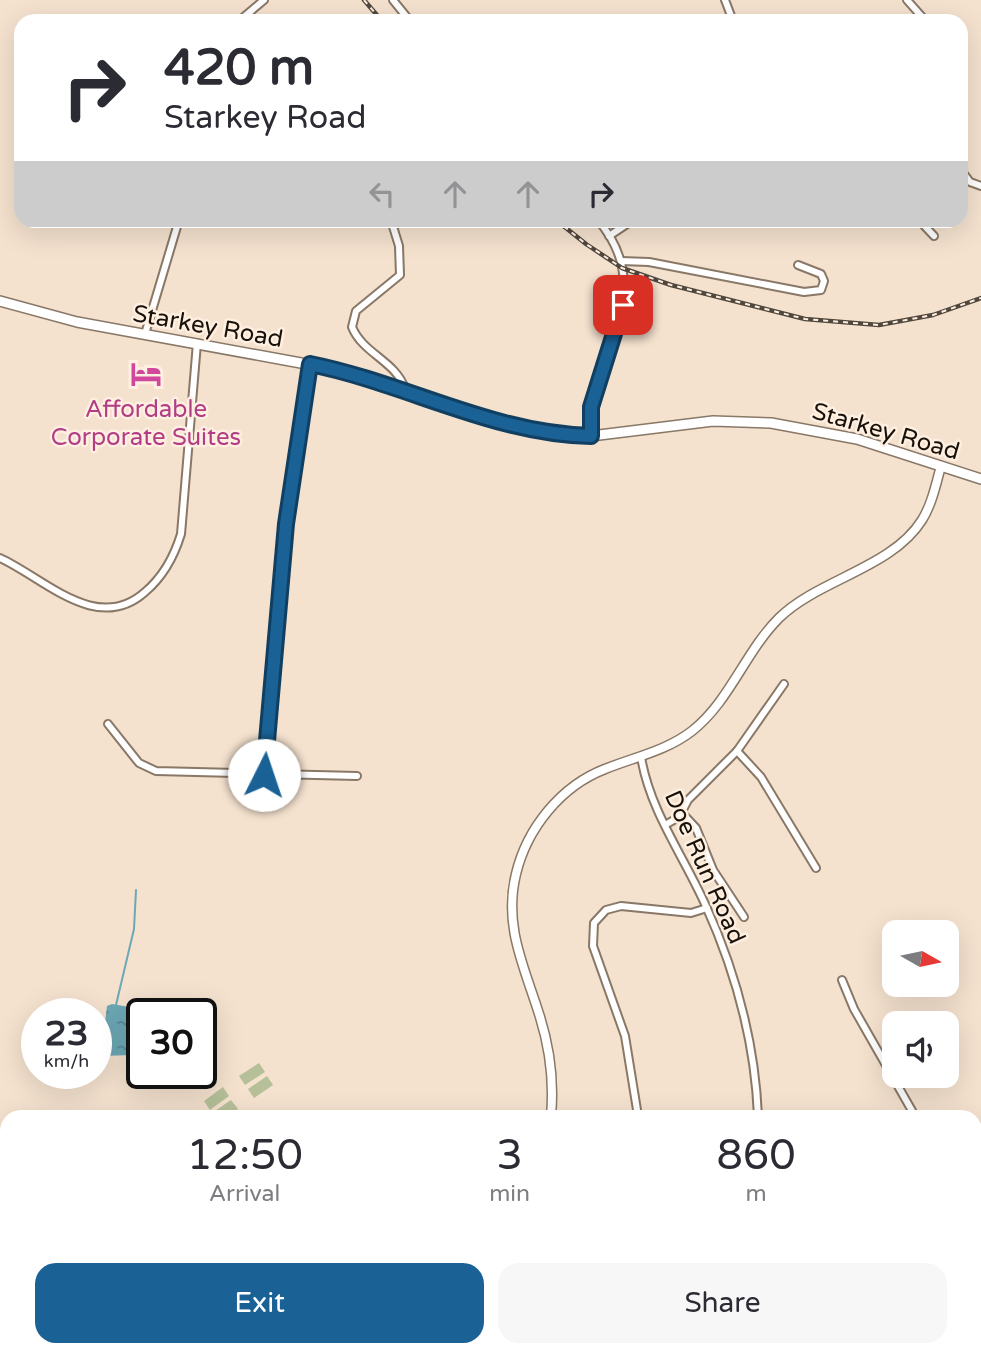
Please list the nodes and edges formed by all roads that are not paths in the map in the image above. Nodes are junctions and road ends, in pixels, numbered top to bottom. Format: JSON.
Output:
{"nodes":[{"id":1,"x":264,"y":0,"type":"edge"},
{"id":2,"x":393,"y":0,"type":"edge"},
{"id":3,"x":907,"y":0,"type":"edge"},
{"id":4,"x":247,"y":14,"type":"edge"},
{"id":5,"x":404,"y":14,"type":"edge"},
{"id":6,"x":919,"y":14,"type":"edge"},
{"id":7,"x":177,"y":228,"type":"edge"},
{"id":8,"x":393,"y":228,"type":"edge"},
{"id":9,"x":604,"y":228,"type":"edge"},
{"id":10,"x":621,"y":228,"type":"edge"},
{"id":11,"x":926,"y":228,"type":"edge"},
{"id":12,"x":609,"y":236,"type":"junction"},
{"id":13,"x":934,"y":236,"type":"dead end"},
{"id":14,"x":621,"y":261,"type":"junction"},
{"id":15,"x":798,"y":265,"type":"dead end"},
{"id":16,"x":0,"y":301,"type":"edge"},
{"id":17,"x":145,"y":334,"type":"junction"},
{"id":18,"x":197,"y":343,"type":"junction"},
{"id":19,"x":310,"y":364,"type":"junction"},
{"id":20,"x":405,"y":389,"type":"junction"},
{"id":21,"x":591,"y":436,"type":"junction"},
{"id":22,"x":941,"y":466,"type":"junction"},
{"id":23,"x":981,"y":479,"type":"edge"},
{"id":24,"x":0,"y":558,"type":"edge"},
{"id":25,"x":784,"y":684,"type":"dead end"},
{"id":26,"x":107,"y":724,"type":"dead end"},
{"id":27,"x":737,"y":751,"type":"junction"},
{"id":28,"x":641,"y":757,"type":"junction"},
{"id":29,"x":264,"y":775,"type":"junction"},
{"id":30,"x":357,"y":776,"type":"dead end"},
{"id":31,"x":682,"y":813,"type":"junction"},
{"id":32,"x":665,"y":825,"type":"junction"},
{"id":33,"x":816,"y":868,"type":"dead end"},
{"id":34,"x":707,"y":908,"type":"junction"},
{"id":35,"x":744,"y":917,"type":"dead end"},
{"id":36,"x":842,"y":980,"type":"dead end"},
{"id":37,"x":551,"y":1110,"type":"edge"},
{"id":38,"x":637,"y":1110,"type":"edge"},
{"id":39,"x":757,"y":1110,"type":"edge"},
{"id":40,"x":912,"y":1110,"type":"edge"}],
"edges":[{"from":1,"to":4,"type":"street"},
{"from":2,"to":5,"type":"street"},
{"from":3,"to":6,"type":"street"},
{"from":7,"to":17,"type":"street"},
{"from":8,"to":20,"type":"street"},
{"from":9,"to":12,"type":"street"},
{"from":10,"to":12,"type":"street"},
{"from":11,"to":13,"type":"street"},
{"from":12,"to":14,"type":"street"},
{"from":14,"to":15,"type":"street"},
{"from":14,"to":21,"type":"street"},
{"from":16,"to":17,"type":"main road","name":"Starkey Road"},
{"from":17,"to":18,"type":"main road","name":"Starkey Road"},
{"from":18,"to":19,"type":"main road","name":"Starkey Road"},
{"from":18,"to":24,"type":"street"},
{"from":19,"to":20,"type":"main road","name":"Starkey Road"},
{"from":19,"to":29,"type":"street"},
{"from":20,"to":21,"type":"main road","name":"Starkey Road"},
{"from":21,"to":22,"type":"main road","name":"Starkey Road"},
{"from":22,"to":23,"type":"main road","name":"Starkey Road"},
{"from":22,"to":28,"type":"street"},
{"from":25,"to":27,"type":"street"},
{"from":26,"to":29,"type":"street"},
{"from":27,"to":31,"type":"street"},
{"from":27,"to":33,"type":"street"},
{"from":28,"to":32,"type":"street","name":"Doe Run Road"},
{"from":28,"to":37,"type":"street"},
{"from":29,"to":30,"type":"street"},
{"from":31,"to":32,"type":"street"},
{"from":31,"to":35,"type":"street"},
{"from":32,"to":34,"type":"street","name":"Doe Run Road"},
{"from":34,"to":38,"type":"street"},
{"from":34,"to":39,"type":"street","name":"Doe Run Road"},
{"from":36,"to":40,"type":"street"}]}
